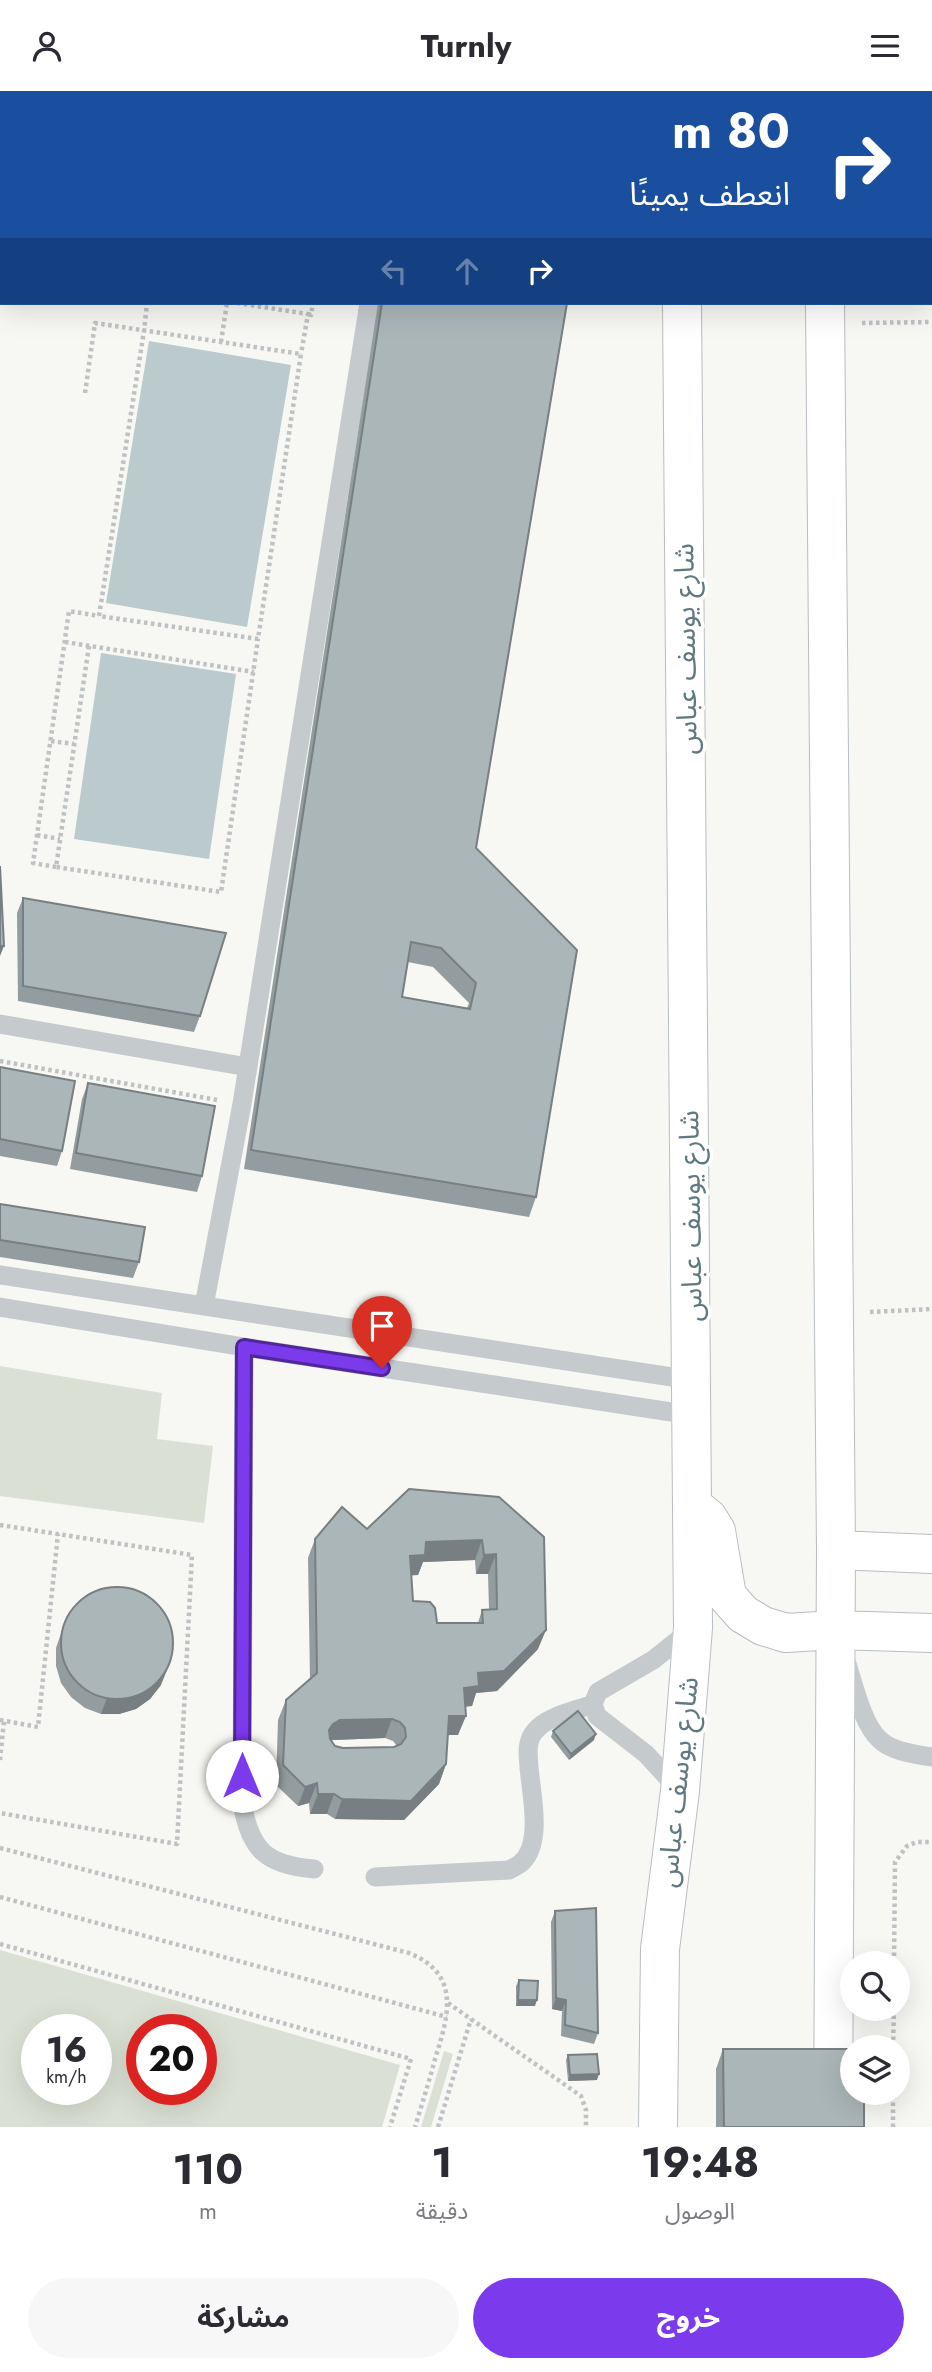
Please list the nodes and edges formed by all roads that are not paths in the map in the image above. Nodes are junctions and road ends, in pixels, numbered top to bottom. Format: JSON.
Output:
{"nodes":[{"id":1,"x":369,"y":305,"type":"edge"},
{"id":2,"x":682,"y":305,"type":"edge"},
{"id":3,"x":826,"y":313,"type":"edge"},
{"id":4,"x":0,"y":1024,"type":"edge"},
{"id":5,"x":248,"y":1067,"type":"junction"},
{"id":6,"x":0,"y":1275,"type":"edge"},
{"id":7,"x":204,"y":1306,"type":"junction"},
{"id":8,"x":0,"y":1307,"type":"edge"},
{"id":9,"x":244,"y":1347,"type":"junction"},
{"id":10,"x":691,"y":1397,"type":"junction"},
{"id":11,"x":692,"y":1505,"type":"junction"},
{"id":12,"x":836,"y":1550,"type":"junction"},
{"id":13,"x":932,"y":1554,"type":"edge"},
{"id":14,"x":692,"y":1629,"type":"junction"},
{"id":15,"x":835,"y":1630,"type":"junction"},
{"id":16,"x":932,"y":1633,"type":"edge"},
{"id":17,"x":593,"y":1704,"type":"junction"},
{"id":18,"x":932,"y":1757,"type":"edge"},
{"id":19,"x":680,"y":1791,"type":"junction"},
{"id":20,"x":314,"y":1869,"type":"dead end"},
{"id":21,"x":375,"y":1877,"type":"dead end"},
{"id":22,"x":658,"y":2127,"type":"edge"},
{"id":23,"x":833,"y":2127,"type":"edge"}],
"edges":[{"from":1,"to":5,"type":"lane"},
{"from":2,"to":10,"type":"main road","name":"شارع يوسف عباس"},
{"from":3,"to":12,"type":"main road"},
{"from":4,"to":5,"type":"lane"},
{"from":5,"to":7,"type":"lane"},
{"from":6,"to":7,"type":"lane"},
{"from":7,"to":10,"type":"lane"},
{"from":8,"to":9,"type":"lane"},
{"from":9,"to":10,"type":"lane"},
{"from":9,"to":20,"type":"lane"},
{"from":10,"to":11,"type":"main road","name":"شارع يوسف عباس"},
{"from":11,"to":14,"type":"main road","name":"شارع يوسف عباس"},
{"from":11,"to":15,"type":"main road"},
{"from":12,"to":13,"type":"main road"},
{"from":12,"to":15,"type":"main road"},
{"from":14,"to":17,"type":"lane"},
{"from":14,"to":19,"type":"main road","name":"شارع يوسف عباس"},
{"from":15,"to":16,"type":"main road"},
{"from":15,"to":18,"type":"lane"},
{"from":15,"to":23,"type":"main road"},
{"from":17,"to":19,"type":"lane"},
{"from":17,"to":21,"type":"lane"},
{"from":19,"to":22,"type":"main road","name":"شارع يوسف عباس"}]}
